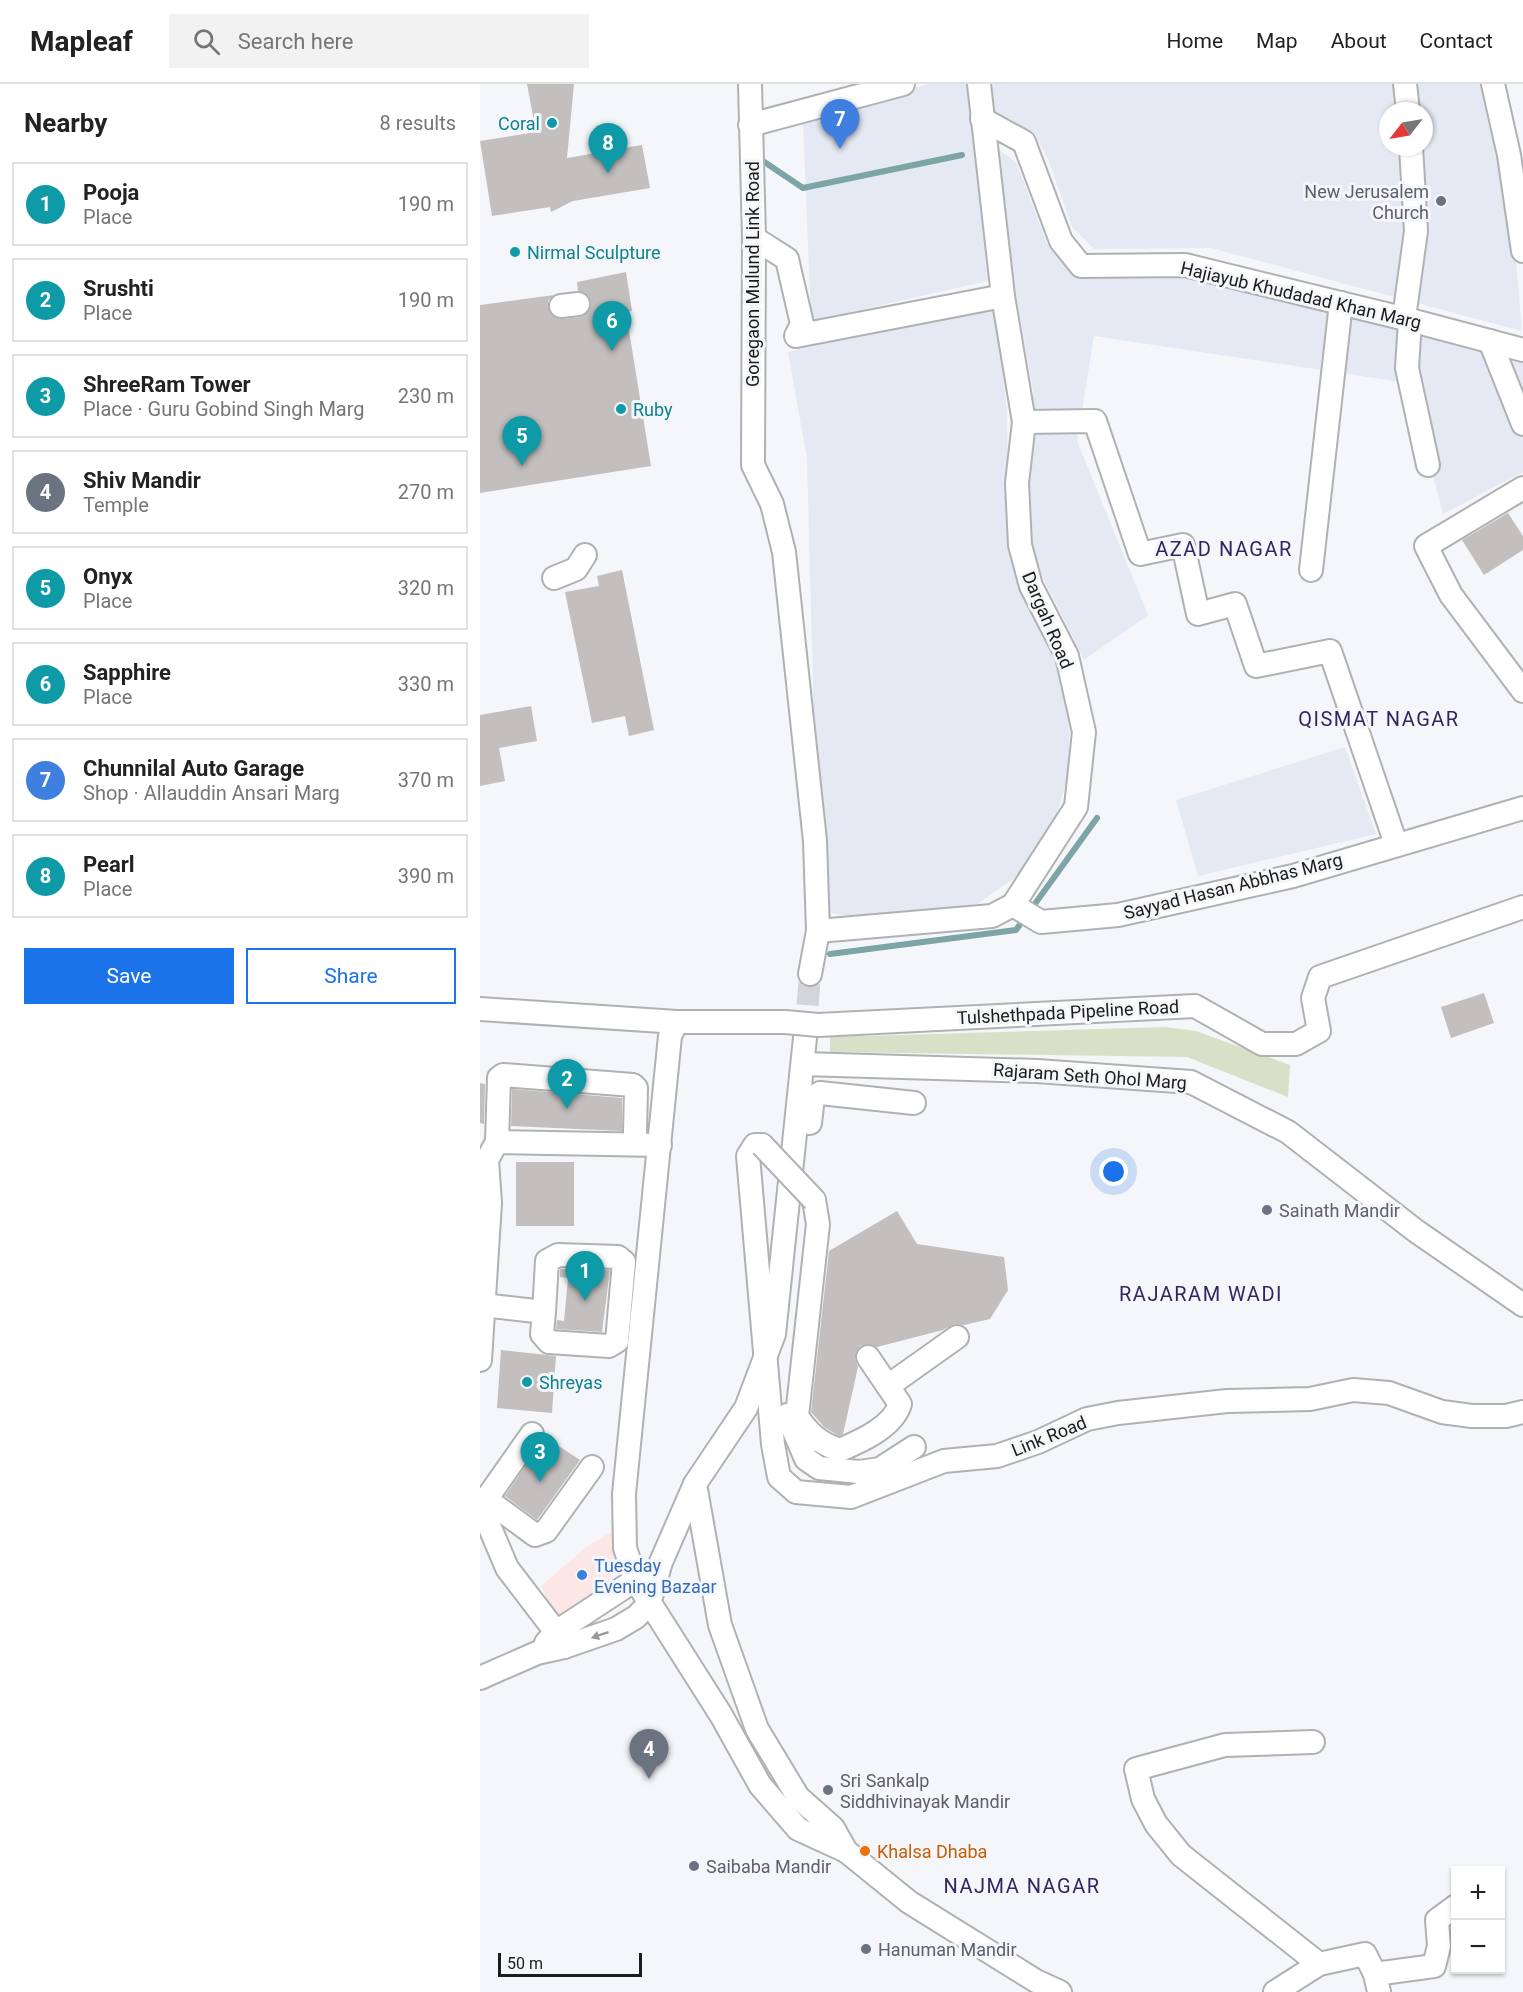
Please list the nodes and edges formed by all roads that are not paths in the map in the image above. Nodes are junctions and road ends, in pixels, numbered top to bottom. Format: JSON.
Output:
{"nodes":[{"id":1,"x":750,"y":84,"type":"edge"},
{"id":2,"x":903,"y":84,"type":"edge"},
{"id":3,"x":979,"y":84,"type":"edge"},
{"id":4,"x":1405,"y":84,"type":"edge"},
{"id":5,"x":1493,"y":84,"type":"edge"},
{"id":6,"x":1407,"y":102,"type":"edge"},
{"id":7,"x":982,"y":119,"type":"junction"},
{"id":8,"x":750,"y":125,"type":"junction"},
{"id":9,"x":1412,"y":156,"type":"edge"},
{"id":10,"x":754,"y":238,"type":"junction"},
{"id":11,"x":1523,"y":251,"type":"edge"},
{"id":12,"x":1004,"y":296,"type":"junction"},
{"id":13,"x":1341,"y":303,"type":"junction"},
{"id":14,"x":1407,"y":319,"type":"junction"},
{"id":15,"x":1490,"y":341,"type":"junction"},
{"id":16,"x":1523,"y":350,"type":"edge"},
{"id":17,"x":1024,"y":422,"type":"junction"},
{"id":18,"x":1523,"y":424,"type":"edge"},
{"id":19,"x":1428,"y":465,"type":"dead end"},
{"id":20,"x":1523,"y":488,"type":"edge"},
{"id":21,"x":585,"y":555,"type":"dead end"},
{"id":22,"x":1311,"y":570,"type":"dead end"},
{"id":23,"x":554,"y":578,"type":"dead end"},
{"id":24,"x":1523,"y":691,"type":"edge"},
{"id":25,"x":1523,"y":808,"type":"edge"},
{"id":26,"x":1396,"y":844,"type":"junction"},
{"id":27,"x":1017,"y":907,"type":"junction"},
{"id":28,"x":1523,"y":908,"type":"edge"},
{"id":29,"x":818,"y":931,"type":"junction"},
{"id":30,"x":810,"y":974,"type":"tunnel mouth"},
{"id":31,"x":480,"y":1009,"type":"edge"},
{"id":32,"x":677,"y":1022,"type":"junction"},
{"id":33,"x":811,"y":1031,"type":"junction"},
{"id":34,"x":803,"y":1064,"type":"junction"},
{"id":35,"x":838,"y":1064,"type":"junction"},
{"id":36,"x":836,"y":1095,"type":"junction"},
{"id":37,"x":914,"y":1103,"type":"dead end"},
{"id":38,"x":635,"y":1133,"type":"dead end"},
{"id":39,"x":660,"y":1145,"type":"junction"},
{"id":40,"x":488,"y":1154,"type":"edge"},
{"id":41,"x":483,"y":1305,"type":"junction"},
{"id":42,"x":1523,"y":1305,"type":"edge"},
{"id":43,"x":544,"y":1312,"type":"junction"},
{"id":44,"x":957,"y":1337,"type":"dead end"},
{"id":45,"x":765,"y":1354,"type":"junction"},
{"id":46,"x":868,"y":1357,"type":"dead end"},
{"id":47,"x":480,"y":1359,"type":"edge"},
{"id":48,"x":888,"y":1386,"type":"junction"},
{"id":49,"x":770,"y":1404,"type":"junction"},
{"id":50,"x":1523,"y":1412,"type":"edge"},
{"id":51,"x":532,"y":1434,"type":"dead end"},
{"id":52,"x":914,"y":1447,"type":"dead end"},
{"id":53,"x":592,"y":1467,"type":"dead end"},
{"id":54,"x":695,"y":1484,"type":"junction"},
{"id":55,"x":482,"y":1505,"type":"edge"},
{"id":56,"x":661,"y":1562,"type":"junction"},
{"id":57,"x":636,"y":1581,"type":"junction"},
{"id":58,"x":649,"y":1604,"type":"junction"},
{"id":59,"x":560,"y":1639,"type":"junction"},
{"id":60,"x":480,"y":1678,"type":"edge"},
{"id":61,"x":1313,"y":1742,"type":"dead end"},
{"id":62,"x":846,"y":1851,"type":"junction"},
{"id":63,"x":1451,"y":1909,"type":"edge"},
{"id":64,"x":1319,"y":1964,"type":"junction"},
{"id":65,"x":1377,"y":1983,"type":"edge"},
{"id":66,"x":1060,"y":1992,"type":"edge"},
{"id":67,"x":1275,"y":1992,"type":"edge"}],
"edges":[{"from":1,"to":8,"type":"street","name":"Goregaon Mulund Link Road"},
{"from":2,"to":8,"type":"street"},
{"from":3,"to":7,"type":"street","name":"Dargah Road"},
{"from":4,"to":6,"type":"street"},
{"from":5,"to":11,"type":"street"},
{"from":7,"to":12,"type":"street","name":"Dargah Road"},
{"from":7,"to":13,"type":"street","name":"Hajiayub Khudadad Khan Marg"},
{"from":8,"to":10,"type":"street","name":"Goregaon Mulund Link Road"},
{"from":9,"to":14,"type":"street"},
{"from":10,"to":12,"type":"street"},
{"from":10,"to":29,"type":"street","name":"Goregaon Mulund Link Road"},
{"from":12,"to":17,"type":"street","name":"Dargah Road"},
{"from":13,"to":14,"type":"street","name":"Hajiayub Khudadad Khan Marg"},
{"from":13,"to":22,"type":"street"},
{"from":14,"to":15,"type":"street","name":"Hajiayub Khudadad Khan Marg"},
{"from":14,"to":19,"type":"street"},
{"from":15,"to":16,"type":"street","name":"Hajiayub Khudadad Khan Marg"},
{"from":15,"to":18,"type":"street"},
{"from":17,"to":26,"type":"street"},
{"from":17,"to":27,"type":"street","name":"Dargah Road"},
{"from":20,"to":24,"type":"street"},
{"from":21,"to":23,"type":"street"},
{"from":25,"to":26,"type":"street","name":"Sayyad Hasan Abbhas Marg"},
{"from":26,"to":27,"type":"street","name":"Sayyad Hasan Abbhas Marg"},
{"from":27,"to":29,"type":"street"},
{"from":28,"to":33,"type":"street","name":"Tulshethpada Pipeline Road"},
{"from":29,"to":30,"type":"street"},
{"from":31,"to":32,"type":"street","name":"Tulshethpada Pipeline Road"},
{"from":32,"to":33,"type":"street","name":"Tulshethpada Pipeline Road","bridge":true},
{"from":32,"to":39,"type":"street"},
{"from":33,"to":34,"type":"street"},
{"from":34,"to":35,"type":"street","name":"Rajaram Seth Ohol Marg"},
{"from":34,"to":45,"type":"street"},
{"from":35,"to":36,"type":"street"},
{"from":35,"to":42,"type":"street","name":"Rajaram Seth Ohol Marg"},
{"from":36,"to":37,"type":"street"},
{"from":36,"to":45,"type":"street"},
{"from":38,"to":40,"type":"street"},
{"from":39,"to":40,"type":"street"},
{"from":39,"to":57,"type":"street"},
{"from":40,"to":41,"type":"street"},
{"from":41,"to":43,"type":"street"},
{"from":41,"to":47,"type":"street"},
{"from":43,"to":43,"type":"street"},
{"from":44,"to":48,"type":"street"},
{"from":45,"to":48,"type":"street","bridge":true},
{"from":45,"to":49,"type":"street","name":"Link Road"},
{"from":45,"to":54,"type":"street"},
{"from":46,"to":48,"type":"street"},
{"from":49,"to":50,"type":"street","name":"Link Road"},
{"from":49,"to":52,"type":"street"},
{"from":51,"to":55,"type":"street"},
{"from":53,"to":55,"type":"street"},
{"from":54,"to":56,"type":"street"},
{"from":54,"to":62,"type":"street"},
{"from":55,"to":59,"type":"street"},
{"from":56,"to":57,"type":"street"},
{"from":56,"to":58,"type":"street"},
{"from":57,"to":58,"type":"street"},
{"from":57,"to":59,"type":"street"},
{"from":58,"to":59,"type":"street","one_way":true},
{"from":58,"to":62,"type":"street"},
{"from":59,"to":60,"type":"street"},
{"from":61,"to":64,"type":"street"},
{"from":62,"to":66,"type":"street"},
{"from":63,"to":65,"type":"street"},
{"from":64,"to":65,"type":"street"},
{"from":64,"to":67,"type":"street"}]}
